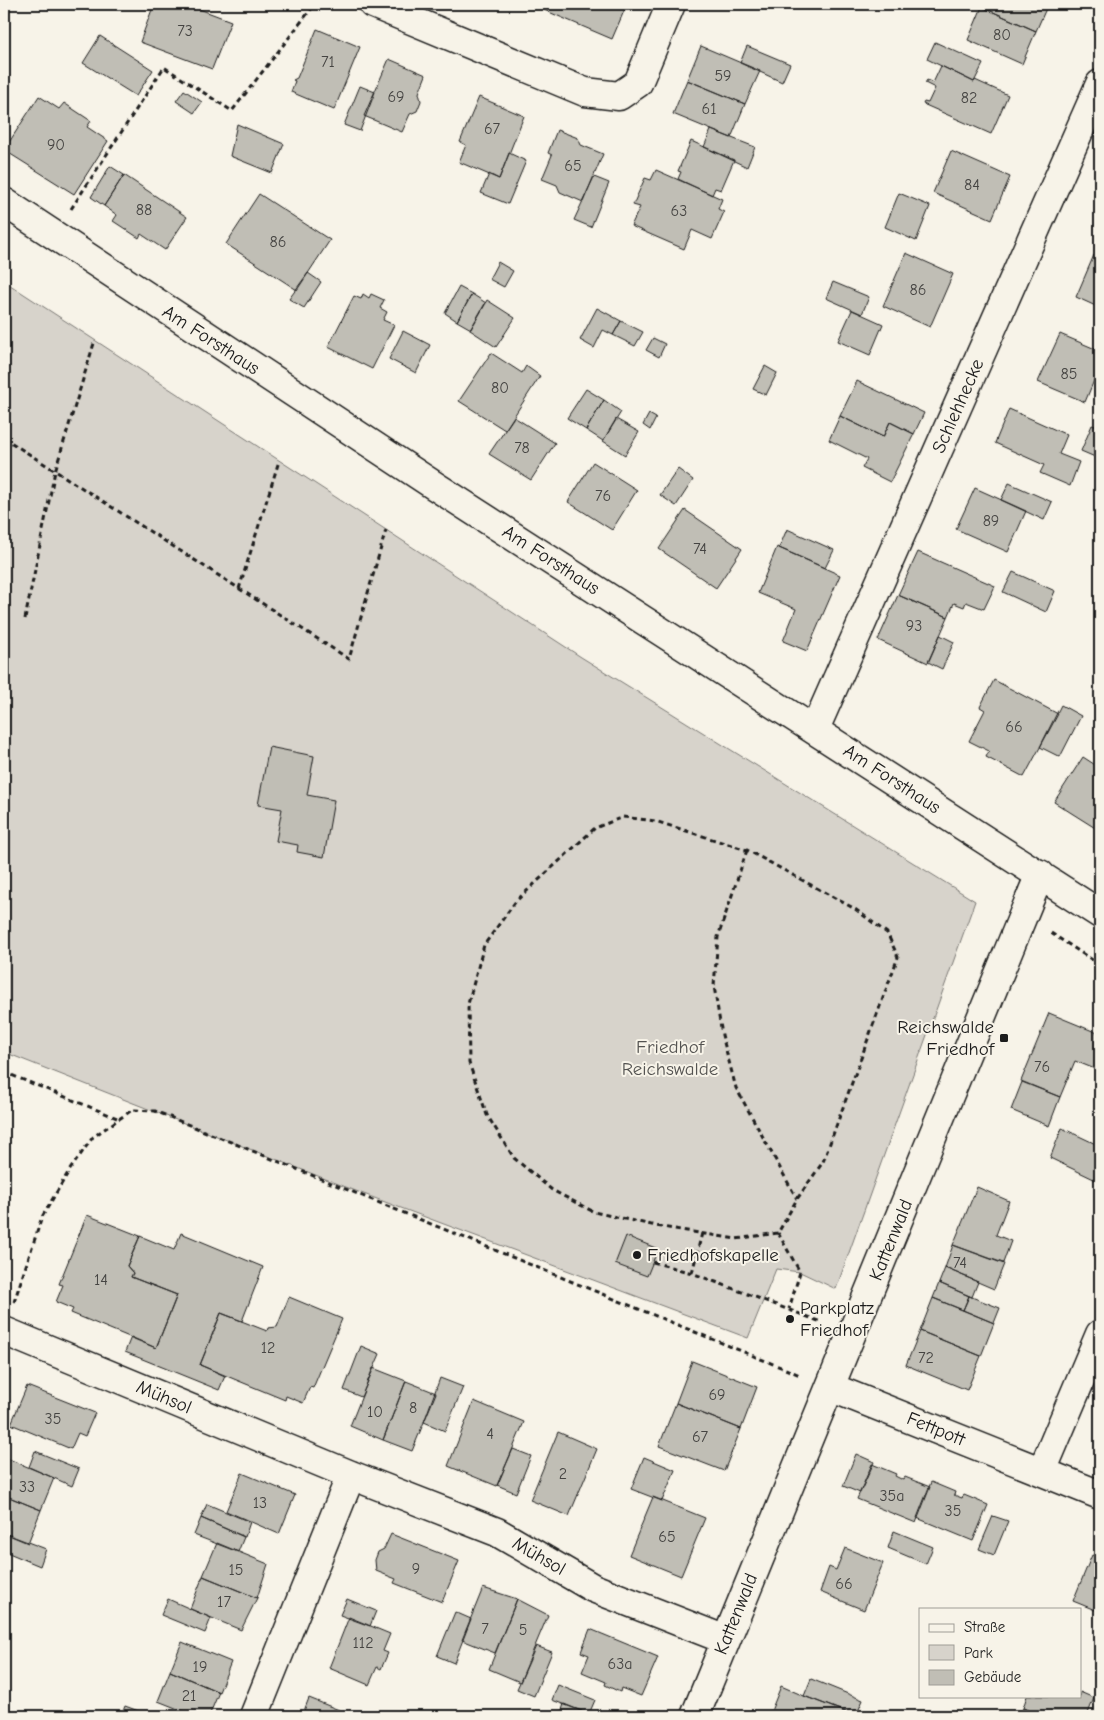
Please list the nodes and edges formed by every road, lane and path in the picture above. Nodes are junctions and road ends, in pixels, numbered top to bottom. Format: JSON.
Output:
{"nodes":[{"id":1,"x":315,"y":4,"type":"edge"},
{"id":2,"x":373,"y":4,"type":"edge"},
{"id":3,"x":671,"y":4,"type":"edge"},
{"id":4,"x":1100,"y":84,"type":"edge"},
{"id":5,"x":4,"y":202,"type":"edge"},
{"id":6,"x":53,"y":237,"type":"junction"},
{"id":7,"x":95,"y":340,"type":"dead end"},
{"id":8,"x":4,"y":438,"type":"edge"},
{"id":9,"x":279,"y":461,"type":"dead end"},
{"id":10,"x":55,"y":470,"type":"junction"},
{"id":11,"x":386,"y":530,"type":"dead end"},
{"id":12,"x":239,"y":589,"type":"junction"},
{"id":13,"x":25,"y":618,"type":"dead end"},
{"id":14,"x":815,"y":729,"type":"junction"},
{"id":15,"x":747,"y":850,"type":"junction"},
{"id":16,"x":1040,"y":874,"type":"junction"},
{"id":17,"x":1100,"y":914,"type":"edge"},
{"id":18,"x":1022,"y":915,"type":"junction"},
{"id":19,"x":1100,"y":965,"type":"edge"},
{"id":20,"x":4,"y":1072,"type":"edge"},
{"id":21,"x":117,"y":1119,"type":"junction"},
{"id":22,"x":797,"y":1199,"type":"junction"},
{"id":23,"x":702,"y":1234,"type":"junction"},
{"id":24,"x":778,"y":1234,"type":"junction"},
{"id":25,"x":652,"y":1262,"type":"dead end"},
{"id":26,"x":692,"y":1273,"type":"junction"},
{"id":27,"x":788,"y":1309,"type":"junction"},
{"id":28,"x":4,"y":1331,"type":"edge"},
{"id":29,"x":853,"y":1334,"type":"junction"},
{"id":30,"x":1100,"y":1334,"type":"edge"},
{"id":31,"x":830,"y":1387,"type":"junction"},
{"id":32,"x":1042,"y":1471,"type":"junction"},
{"id":33,"x":351,"y":1475,"type":"junction"},
{"id":34,"x":1100,"y":1495,"type":"edge"},
{"id":35,"x":726,"y":1640,"type":"junction"},
{"id":36,"x":254,"y":1716,"type":"edge"},
{"id":37,"x":695,"y":1716,"type":"edge"}],
"edges":[{"from":1,"to":6,"type":"path"},
{"from":2,"to":3,"type":"street"},
{"from":4,"to":14,"type":"street","name":"Schlehhecke"},
{"from":5,"to":6,"type":"street","name":"Am Forsthaus"},
{"from":6,"to":14,"type":"street","name":"Am Forsthaus"},
{"from":7,"to":10,"type":"path"},
{"from":8,"to":10,"type":"path"},
{"from":9,"to":12,"type":"path"},
{"from":10,"to":12,"type":"path"},
{"from":10,"to":13,"type":"path"},
{"from":11,"to":12,"type":"path"},
{"from":14,"to":16,"type":"street","name":"Am Forsthaus"},
{"from":15,"to":22,"type":"path"},
{"from":15,"to":22,"type":"path"},
{"from":15,"to":23,"type":"path"},
{"from":16,"to":17,"type":"street","name":"Am Forsthaus"},
{"from":16,"to":18,"type":"street","name":"Kattenwald"},
{"from":18,"to":19,"type":"path"},
{"from":18,"to":29,"type":"street","name":"Kattenwald"},
{"from":20,"to":21,"type":"path"},
{"from":21,"to":28,"type":"path"},
{"from":21,"to":31,"type":"path"},
{"from":22,"to":24,"type":"path"},
{"from":23,"to":24,"type":"path"},
{"from":23,"to":26,"type":"path"},
{"from":24,"to":27,"type":"path"},
{"from":25,"to":26,"type":"path"},
{"from":26,"to":27,"type":"path"},
{"from":27,"to":29,"type":"path"},
{"from":28,"to":33,"type":"street","name":"Mühsol"},
{"from":29,"to":31,"type":"street","name":"Kattenwald"},
{"from":30,"to":32,"type":"street"},
{"from":31,"to":32,"type":"street","name":"Fettpott"},
{"from":31,"to":35,"type":"street","name":"Kattenwald"},
{"from":32,"to":34,"type":"street","name":"Fettpott"},
{"from":33,"to":35,"type":"street","name":"Mühsol"},
{"from":33,"to":36,"type":"street"},
{"from":35,"to":37,"type":"street","name":"Kattenwald"}]}
